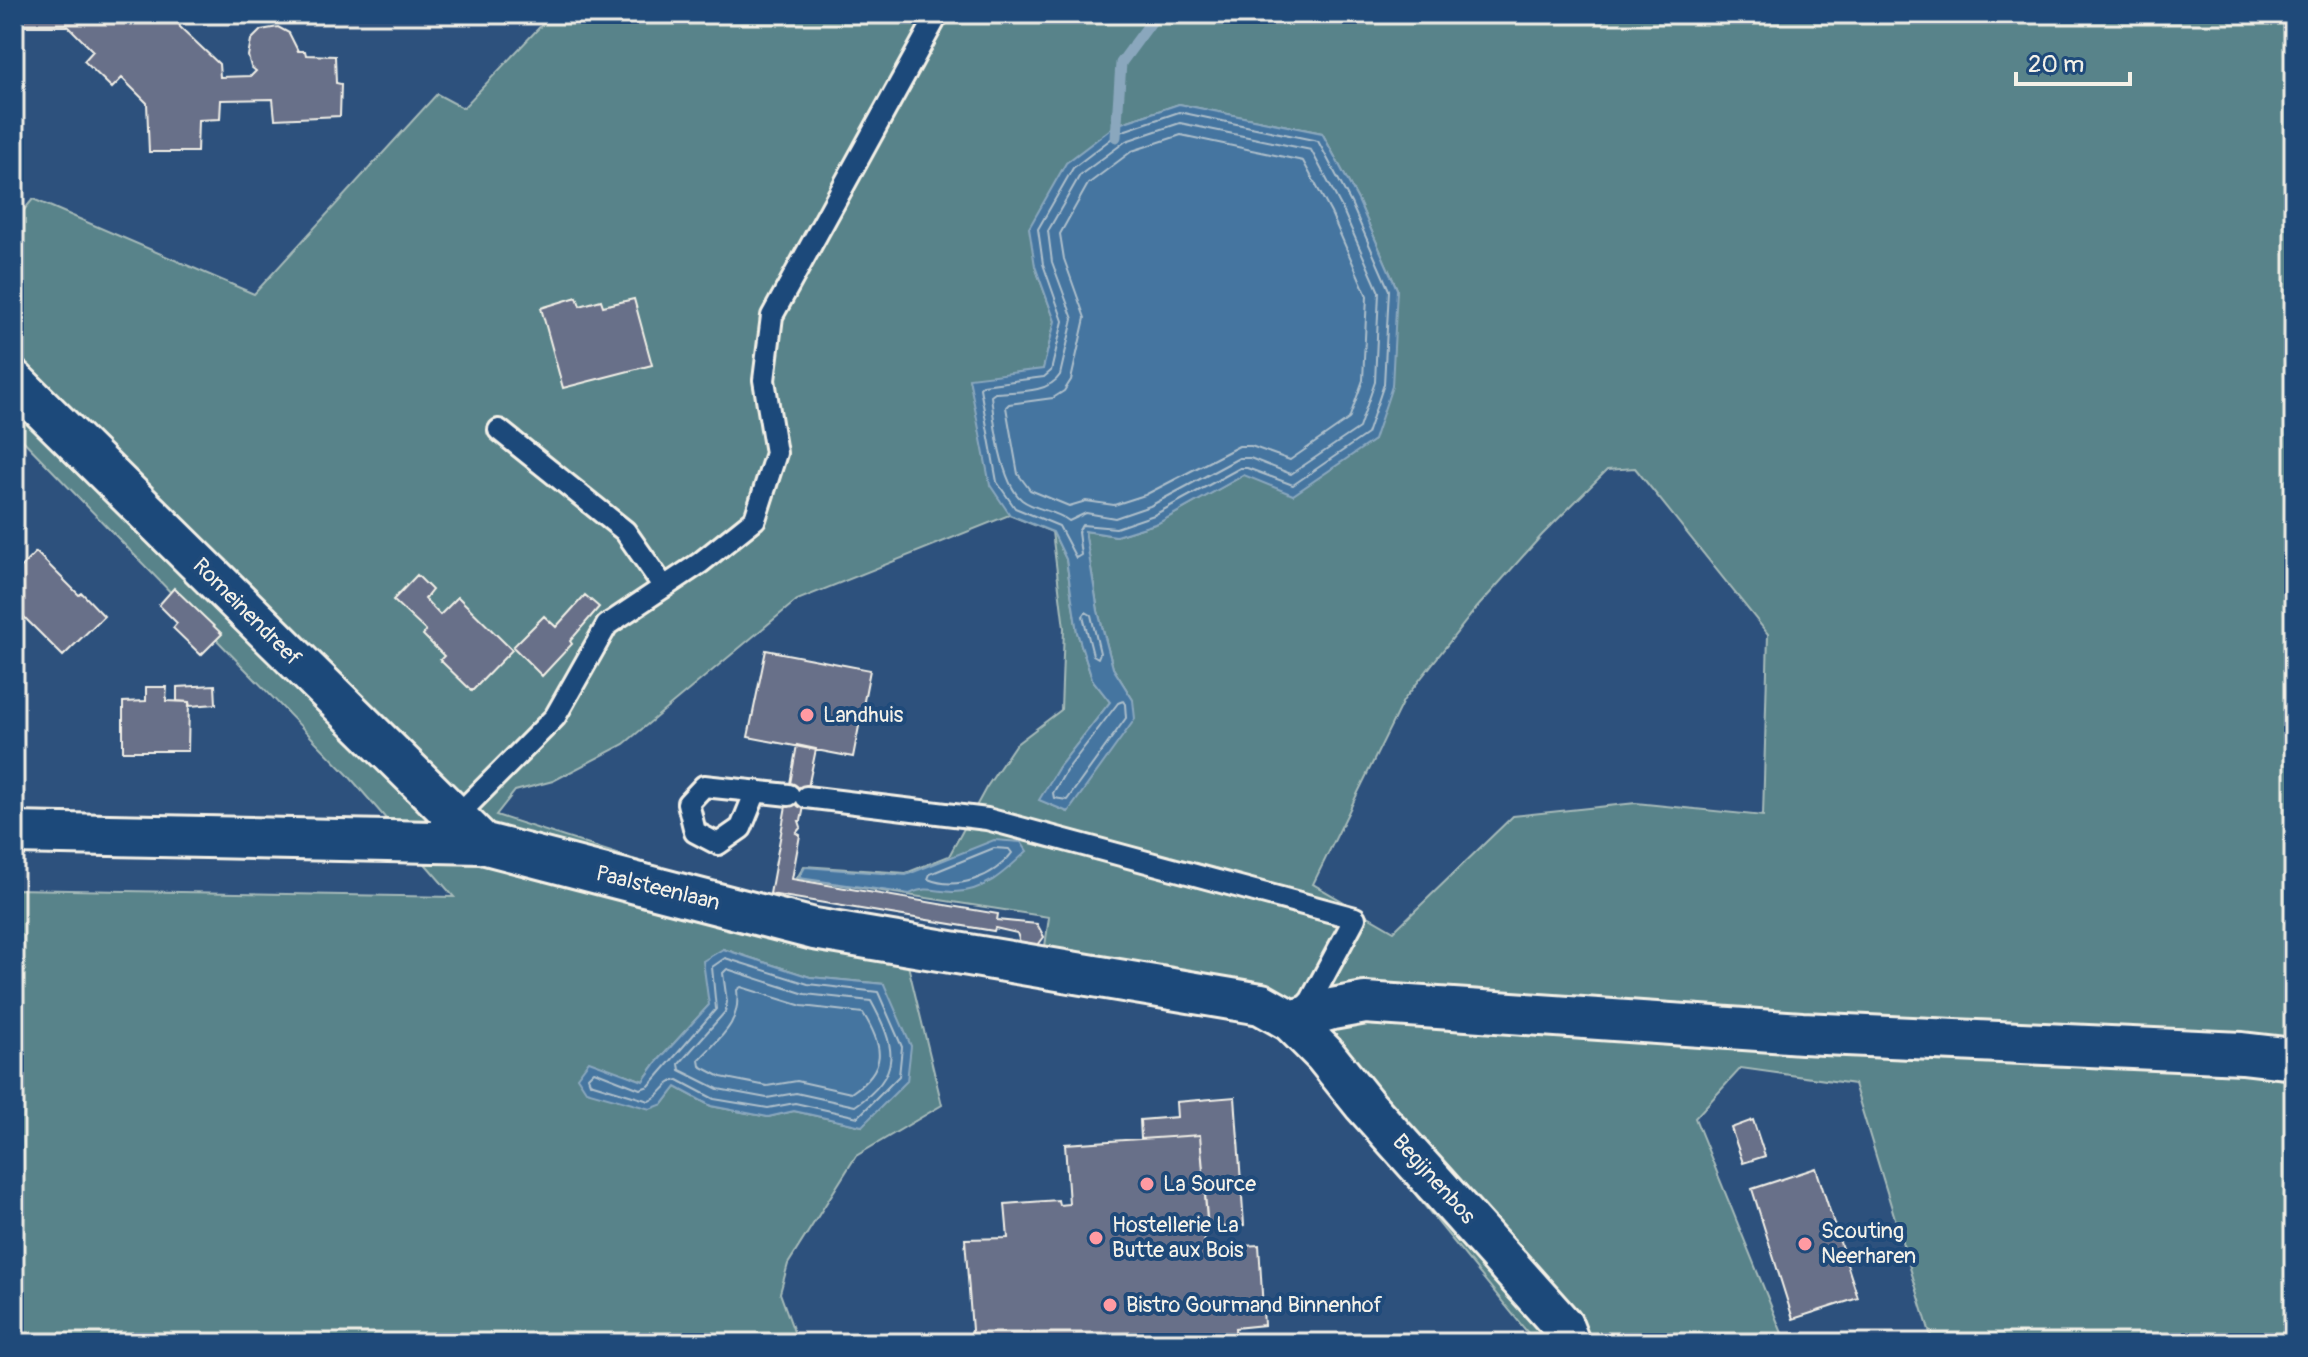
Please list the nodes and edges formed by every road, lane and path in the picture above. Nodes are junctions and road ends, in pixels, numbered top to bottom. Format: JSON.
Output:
{"nodes":[{"id":1,"x":938,"y":14,"type":"edge"},
{"id":2,"x":14,"y":381,"type":"edge"},
{"id":3,"x":499,"y":430,"type":"dead end"},
{"id":4,"x":664,"y":587,"type":"junction"},
{"id":5,"x":756,"y":791,"type":"dead end"},
{"id":6,"x":468,"y":830,"type":"junction"},
{"id":7,"x":14,"y":833,"type":"edge"},
{"id":8,"x":1291,"y":1021,"type":"junction"},
{"id":9,"x":2294,"y":1059,"type":"edge"},
{"id":10,"x":1569,"y":1343,"type":"edge"}],
"edges":[{"from":1,"to":4,"type":"lane"},
{"from":2,"to":6,"type":"street","name":"Romeinendreef"},
{"from":3,"to":4,"type":"lane"},
{"from":4,"to":6,"type":"lane"},
{"from":5,"to":8,"type":"lane"},
{"from":6,"to":7,"type":"street","name":"Paalsteenlaan"},
{"from":6,"to":8,"type":"street","name":"Paalsteenlaan"},
{"from":8,"to":9,"type":"street"},
{"from":8,"to":10,"type":"street","name":"Begijnenbos"}]}
